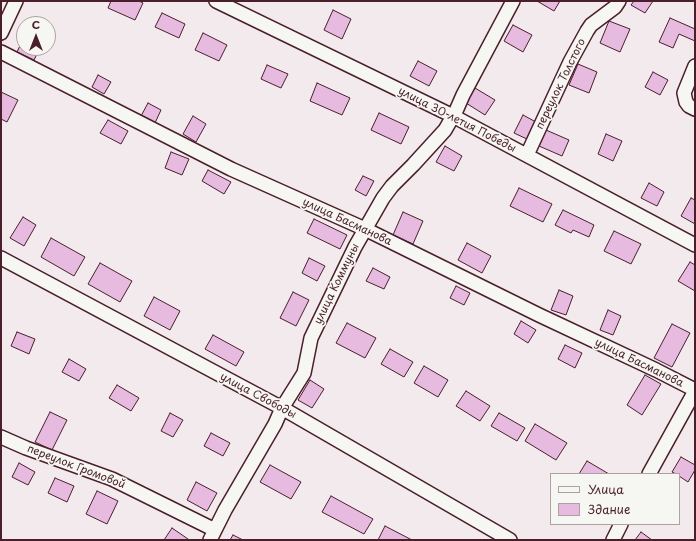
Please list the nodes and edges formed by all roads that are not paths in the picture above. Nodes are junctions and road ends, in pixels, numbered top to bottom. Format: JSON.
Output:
{"nodes":[{"id":1,"x":16,"y":1,"type":"edge"},
{"id":2,"x":216,"y":1,"type":"edge"},
{"id":3,"x":513,"y":1,"type":"edge"},
{"id":4,"x":619,"y":1,"type":"edge"},
{"id":5,"x":1,"y":33,"type":"edge"},
{"id":6,"x":1,"y":52,"type":"edge"},
{"id":7,"x":695,"y":66,"type":"edge"},
{"id":8,"x":695,"y":109,"type":"edge"},
{"id":9,"x":453,"y":116,"type":"junction"},
{"id":10,"x":527,"y":156,"type":"junction"},
{"id":11,"x":365,"y":229,"type":"junction"},
{"id":12,"x":695,"y":245,"type":"edge"},
{"id":13,"x":1,"y":258,"type":"edge"},
{"id":14,"x":695,"y":391,"type":"edge"},
{"id":15,"x":282,"y":408,"type":"junction"},
{"id":16,"x":1,"y":437,"type":"edge"},
{"id":17,"x":650,"y":473,"type":"edge"},
{"id":18,"x":620,"y":525,"type":"edge"},
{"id":19,"x":212,"y":535,"type":"edge"},
{"id":20,"x":510,"y":540,"type":"edge"},
{"id":21,"x":613,"y":540,"type":"edge"}],
"edges":[{"from":1,"to":5,"type":"street"},
{"from":2,"to":9,"type":"street","name":"улица 30-летия Победы"},
{"from":3,"to":9,"type":"street","name":"улица Коммуны"},
{"from":4,"to":10,"type":"street","name":"переулок Толстого"},
{"from":6,"to":11,"type":"street","name":"улица Басманова"},
{"from":7,"to":8,"type":"street"},
{"from":9,"to":10,"type":"street","name":"улица 30-летия Победы"},
{"from":9,"to":11,"type":"street","name":"улица Коммуны"},
{"from":10,"to":12,"type":"street","name":"улица 30-летия Победы"},
{"from":11,"to":14,"type":"street","name":"улица Басманова"},
{"from":11,"to":15,"type":"street","name":"улица Коммуны"},
{"from":13,"to":15,"type":"street","name":"улица Свободы"},
{"from":14,"to":17,"type":"street"},
{"from":15,"to":19,"type":"street","name":"улица Коммуны"},
{"from":15,"to":20,"type":"street","name":"улица Свободы"},
{"from":16,"to":19,"type":"street","name":"переулок Громовой"},
{"from":18,"to":21,"type":"street"}]}
